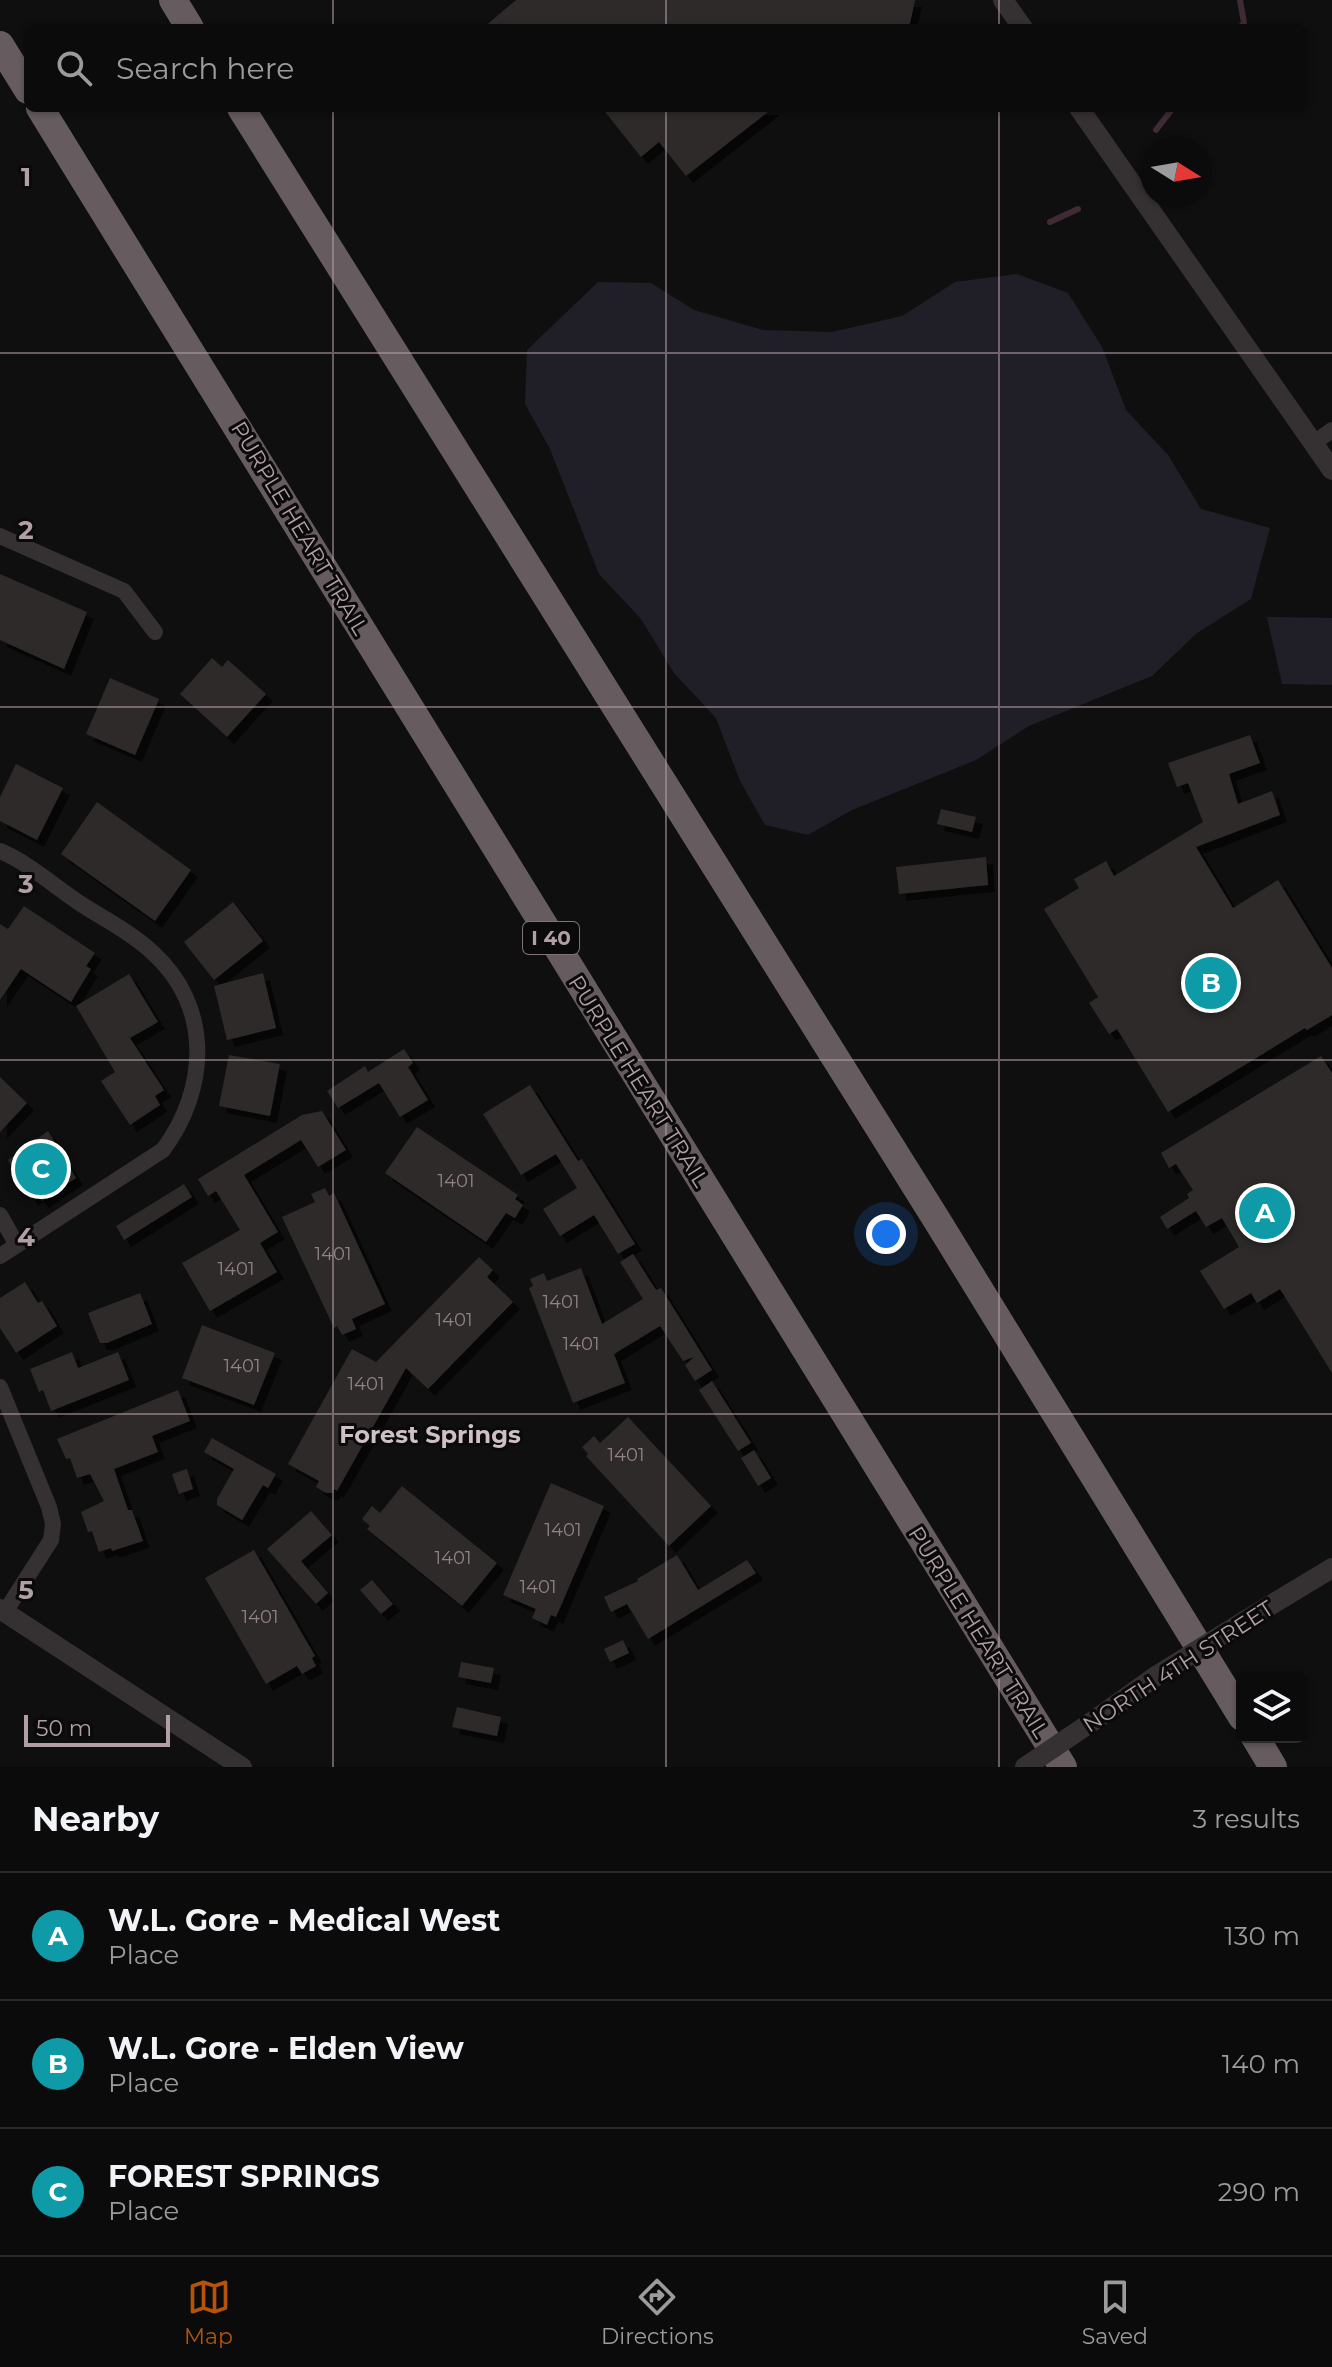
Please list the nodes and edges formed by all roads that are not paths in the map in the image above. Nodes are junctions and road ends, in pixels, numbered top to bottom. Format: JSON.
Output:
{"nodes":[{"id":1,"x":173,"y":0,"type":"edge"},
{"id":2,"x":1003,"y":0,"type":"edge"},
{"id":3,"x":188,"y":24,"type":"edge"},
{"id":4,"x":1020,"y":24,"type":"edge"},
{"id":5,"x":0,"y":45,"type":"edge"},
{"id":6,"x":24,"y":84,"type":"edge"},
{"id":7,"x":42,"y":112,"type":"edge"},
{"id":8,"x":244,"y":112,"type":"edge"},
{"id":9,"x":1082,"y":112,"type":"edge"},
{"id":10,"x":1332,"y":430,"type":"edge"},
{"id":11,"x":1314,"y":443,"type":"junction"},
{"id":12,"x":1332,"y":470,"type":"edge"},
{"id":13,"x":0,"y":536,"type":"edge"},
{"id":14,"x":155,"y":632,"type":"dead end"},
{"id":15,"x":0,"y":851,"type":"edge"},
{"id":16,"x":0,"y":1215,"type":"edge"},
{"id":17,"x":17,"y":1245,"type":"junction"},
{"id":18,"x":0,"y":1256,"type":"edge"},
{"id":19,"x":0,"y":1387,"type":"edge"},
{"id":20,"x":1332,"y":1568,"type":"edge"},
{"id":21,"x":3,"y":1611,"type":"edge"},
{"id":22,"x":1236,"y":1707,"type":"edge"},
{"id":23,"x":1259,"y":1743,"type":"edge"},
{"id":24,"x":242,"y":1767,"type":"edge"},
{"id":25,"x":1025,"y":1767,"type":"edge"},
{"id":26,"x":1063,"y":1767,"type":"edge"},
{"id":27,"x":1273,"y":1767,"type":"edge"}],
"edges":[{"from":1,"to":3,"type":"highway"},
{"from":2,"to":4,"type":"street"},
{"from":5,"to":6,"type":"highway"},
{"from":7,"to":26,"type":"highway","name":"PURPLE HEART TRAIL","number":"I 40"},
{"from":8,"to":22,"type":"highway"},
{"from":9,"to":11,"type":"street"},
{"from":10,"to":11,"type":"street"},
{"from":11,"to":12,"type":"street"},
{"from":13,"to":14,"type":"street"},
{"from":15,"to":17,"type":"street"},
{"from":16,"to":17,"type":"street"},
{"from":17,"to":18,"type":"street"},
{"from":19,"to":21,"type":"street"},
{"from":20,"to":25,"type":"street","name":"NORTH 4TH STREET","bridge":true},
{"from":21,"to":24,"type":"street"},
{"from":23,"to":27,"type":"highway"}]}
